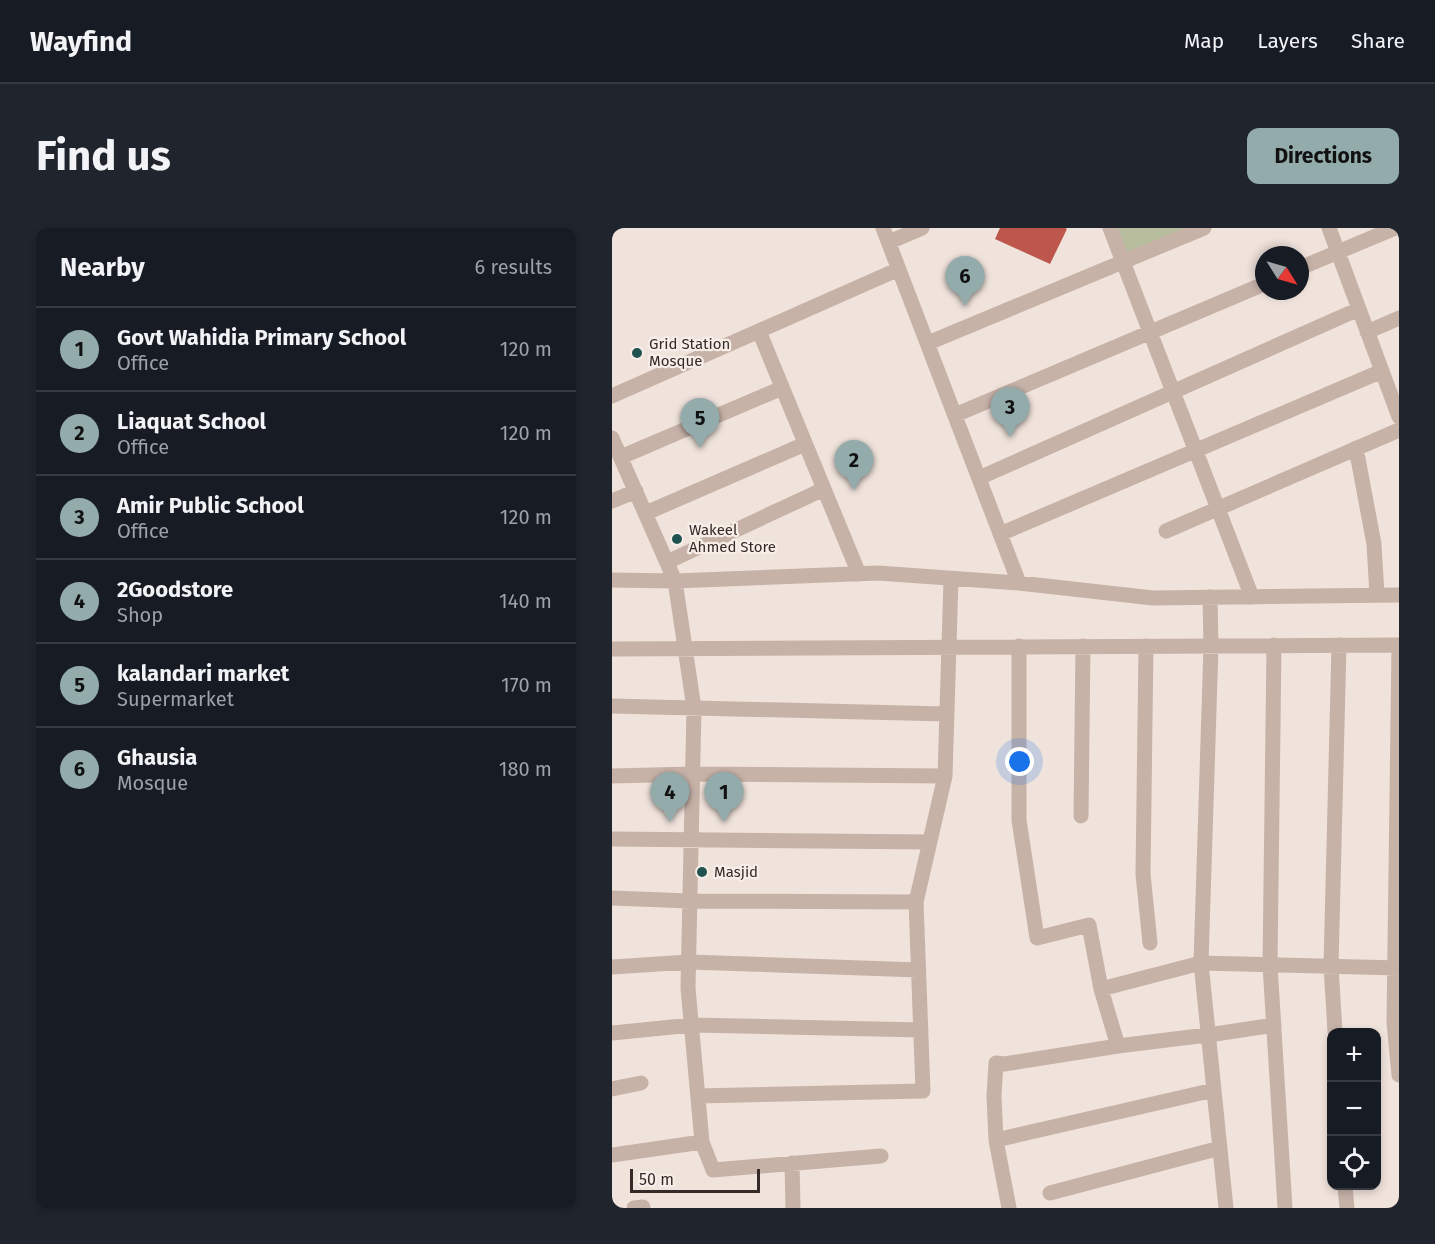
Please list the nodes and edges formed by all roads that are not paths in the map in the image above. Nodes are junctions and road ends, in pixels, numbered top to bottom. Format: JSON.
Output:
{"nodes":[{"id":1,"x":922,"y":228,"type":"edge"},
{"id":2,"x":1110,"y":228,"type":"edge"},
{"id":3,"x":1204,"y":228,"type":"edge"},
{"id":4,"x":1329,"y":228,"type":"edge"},
{"id":5,"x":1397,"y":228,"type":"edge"},
{"id":6,"x":886,"y":235,"type":"edge"},
{"id":7,"x":1338,"y":252,"type":"junction"},
{"id":8,"x":1122,"y":262,"type":"junction"},
{"id":9,"x":1309,"y":264,"type":"edge"},
{"id":10,"x":899,"y":269,"type":"junction"},
{"id":11,"x":1255,"y":288,"type":"edge"},
{"id":12,"x":1359,"y":309,"type":"junction"},
{"id":13,"x":1399,"y":318,"type":"edge"},
{"id":14,"x":759,"y":331,"type":"junction"},
{"id":15,"x":1367,"y":332,"type":"junction"},
{"id":16,"x":1149,"y":333,"type":"junction"},
{"id":17,"x":928,"y":343,"type":"junction"},
{"id":18,"x":1382,"y":371,"type":"junction"},
{"id":19,"x":782,"y":388,"type":"junction"},
{"id":20,"x":1173,"y":392,"type":"junction"},
{"id":21,"x":612,"y":396,"type":"edge"},
{"id":22,"x":955,"y":415,"type":"junction"},
{"id":23,"x":1399,"y":417,"type":"edge"},
{"id":24,"x":1399,"y":430,"type":"edge"},
{"id":25,"x":612,"y":438,"type":"edge"},
{"id":26,"x":805,"y":444,"type":"junction"},
{"id":27,"x":1356,"y":448,"type":"junction"},
{"id":28,"x":1196,"y":451,"type":"junction"},
{"id":29,"x":621,"y":457,"type":"junction"},
{"id":30,"x":979,"y":478,"type":"junction"},
{"id":31,"x":824,"y":489,"type":"junction"},
{"id":32,"x":636,"y":491,"type":"junction"},
{"id":33,"x":612,"y":501,"type":"edge"},
{"id":34,"x":1218,"y":508,"type":"junction"},
{"id":35,"x":646,"y":513,"type":"junction"},
{"id":36,"x":1166,"y":531,"type":"dead end"},
{"id":37,"x":1000,"y":534,"type":"junction"},
{"id":38,"x":668,"y":562,"type":"junction"},
{"id":39,"x":858,"y":574,"type":"junction"},
{"id":40,"x":951,"y":579,"type":"junction"},
{"id":41,"x":612,"y":580,"type":"edge"},
{"id":42,"x":675,"y":580,"type":"junction"},
{"id":43,"x":1019,"y":583,"type":"junction"},
{"id":44,"x":1377,"y":595,"type":"junction"},
{"id":45,"x":1399,"y":595,"type":"edge"},
{"id":46,"x":1210,"y":597,"type":"junction"},
{"id":47,"x":1252,"y":597,"type":"junction"},
{"id":48,"x":1274,"y":645,"type":"junction"},
{"id":49,"x":1339,"y":645,"type":"junction"},
{"id":50,"x":1399,"y":645,"type":"edge"},
{"id":51,"x":1019,"y":646,"type":"junction"},
{"id":52,"x":1083,"y":646,"type":"junction"},
{"id":53,"x":1146,"y":646,"type":"junction"},
{"id":54,"x":1211,"y":646,"type":"junction"},
{"id":55,"x":948,"y":647,"type":"junction"},
{"id":56,"x":685,"y":648,"type":"junction"},
{"id":57,"x":612,"y":649,"type":"edge"},
{"id":58,"x":612,"y":706,"type":"edge"},
{"id":59,"x":694,"y":708,"type":"junction"},
{"id":60,"x":946,"y":714,"type":"junction"},
{"id":61,"x":693,"y":774,"type":"junction"},
{"id":62,"x":612,"y":776,"type":"edge"},
{"id":63,"x":945,"y":776,"type":"junction"},
{"id":64,"x":1398,"y":802,"type":"edge"},
{"id":65,"x":1081,"y":816,"type":"dead end"},
{"id":66,"x":612,"y":839,"type":"edge"},
{"id":67,"x":691,"y":841,"type":"junction"},
{"id":68,"x":930,"y":842,"type":"junction"},
{"id":69,"x":612,"y":898,"type":"edge"},
{"id":70,"x":690,"y":901,"type":"junction"},
{"id":71,"x":916,"y":902,"type":"junction"},
{"id":72,"x":1150,"y":944,"type":"dead end"},
{"id":73,"x":689,"y":962,"type":"junction"},
{"id":74,"x":1200,"y":963,"type":"junction"},
{"id":75,"x":1270,"y":965,"type":"junction"},
{"id":76,"x":1331,"y":966,"type":"junction"},
{"id":77,"x":612,"y":967,"type":"edge"},
{"id":78,"x":1397,"y":968,"type":"edge"},
{"id":79,"x":919,"y":970,"type":"junction"},
{"id":80,"x":1101,"y":989,"type":"junction"},
{"id":81,"x":692,"y":1025,"type":"junction"},
{"id":82,"x":1274,"y":1025,"type":"junction"},
{"id":83,"x":1396,"y":1026,"type":"edge"},
{"id":84,"x":1335,"y":1028,"type":"edge"},
{"id":85,"x":921,"y":1030,"type":"junction"},
{"id":86,"x":612,"y":1033,"type":"edge"},
{"id":87,"x":1208,"y":1035,"type":"junction"},
{"id":88,"x":1118,"y":1046,"type":"junction"},
{"id":89,"x":1399,"y":1075,"type":"edge"},
{"id":90,"x":641,"y":1083,"type":"dead end"},
{"id":91,"x":612,"y":1089,"type":"edge"},
{"id":92,"x":1214,"y":1090,"type":"junction"},
{"id":93,"x":698,"y":1096,"type":"junction"},
{"id":94,"x":996,"y":1140,"type":"junction"},
{"id":95,"x":702,"y":1142,"type":"junction"},
{"id":96,"x":1220,"y":1148,"type":"junction"},
{"id":97,"x":612,"y":1155,"type":"edge"},
{"id":98,"x":881,"y":1156,"type":"dead end"},
{"id":99,"x":792,"y":1163,"type":"junction"},
{"id":100,"x":1345,"y":1190,"type":"edge"},
{"id":101,"x":1050,"y":1194,"type":"dead end"},
{"id":102,"x":793,"y":1208,"type":"edge"},
{"id":103,"x":1009,"y":1208,"type":"edge"},
{"id":104,"x":1226,"y":1208,"type":"edge"},
{"id":105,"x":1285,"y":1208,"type":"edge"},
{"id":106,"x":1347,"y":1208,"type":"edge"}],
"edges":[{"from":1,"to":6,"type":"street"},
{"from":2,"to":8,"type":"street"},
{"from":3,"to":8,"type":"street"},
{"from":4,"to":7,"type":"street"},
{"from":5,"to":7,"type":"street"},
{"from":6,"to":10,"type":"street"},
{"from":7,"to":9,"type":"street"},
{"from":7,"to":12,"type":"street"},
{"from":8,"to":16,"type":"street"},
{"from":8,"to":17,"type":"street"},
{"from":10,"to":14,"type":"street"},
{"from":10,"to":17,"type":"street"},
{"from":11,"to":16,"type":"street"},
{"from":12,"to":15,"type":"street"},
{"from":12,"to":20,"type":"street"},
{"from":13,"to":15,"type":"street"},
{"from":14,"to":19,"type":"street"},
{"from":14,"to":21,"type":"street"},
{"from":15,"to":18,"type":"street"},
{"from":16,"to":20,"type":"street"},
{"from":16,"to":22,"type":"street"},
{"from":17,"to":22,"type":"street"},
{"from":18,"to":23,"type":"street"},
{"from":18,"to":28,"type":"street"},
{"from":19,"to":26,"type":"street"},
{"from":19,"to":29,"type":"street"},
{"from":20,"to":28,"type":"street"},
{"from":20,"to":30,"type":"street"},
{"from":22,"to":30,"type":"street"},
{"from":24,"to":27,"type":"street"},
{"from":25,"to":29,"type":"street"},
{"from":26,"to":31,"type":"street"},
{"from":26,"to":35,"type":"street"},
{"from":27,"to":34,"type":"street"},
{"from":27,"to":44,"type":"street"},
{"from":28,"to":34,"type":"street"},
{"from":28,"to":37,"type":"street"},
{"from":29,"to":32,"type":"street"},
{"from":30,"to":37,"type":"street"},
{"from":31,"to":38,"type":"street"},
{"from":31,"to":39,"type":"street"},
{"from":32,"to":33,"type":"street"},
{"from":32,"to":35,"type":"street"},
{"from":34,"to":36,"type":"street"},
{"from":34,"to":47,"type":"street"},
{"from":35,"to":38,"type":"street"},
{"from":37,"to":43,"type":"street"},
{"from":38,"to":42,"type":"street"},
{"from":39,"to":40,"type":"street"},
{"from":39,"to":42,"type":"street"},
{"from":40,"to":43,"type":"street"},
{"from":40,"to":55,"type":"street"},
{"from":41,"to":42,"type":"street"},
{"from":42,"to":56,"type":"street"},
{"from":43,"to":46,"type":"street"},
{"from":44,"to":45,"type":"street"},
{"from":44,"to":47,"type":"street"},
{"from":46,"to":47,"type":"street"},
{"from":46,"to":54,"type":"street"},
{"from":48,"to":49,"type":"street"},
{"from":48,"to":54,"type":"street"},
{"from":48,"to":75,"type":"street"},
{"from":49,"to":50,"type":"street"},
{"from":49,"to":76,"type":"street"},
{"from":50,"to":64,"type":"street"},
{"from":51,"to":52,"type":"street"},
{"from":51,"to":55,"type":"street"},
{"from":51,"to":80,"type":"street"},
{"from":52,"to":53,"type":"street"},
{"from":52,"to":65,"type":"street"},
{"from":53,"to":54,"type":"street"},
{"from":53,"to":72,"type":"street"},
{"from":54,"to":74,"type":"street"},
{"from":55,"to":56,"type":"street"},
{"from":55,"to":60,"type":"street"},
{"from":56,"to":57,"type":"street"},
{"from":56,"to":59,"type":"street"},
{"from":58,"to":59,"type":"street"},
{"from":59,"to":60,"type":"street"},
{"from":59,"to":61,"type":"street"},
{"from":60,"to":63,"type":"street"},
{"from":61,"to":62,"type":"street"},
{"from":61,"to":63,"type":"street"},
{"from":61,"to":67,"type":"street"},
{"from":63,"to":68,"type":"street"},
{"from":64,"to":78,"type":"street"},
{"from":66,"to":67,"type":"street"},
{"from":67,"to":68,"type":"street"},
{"from":67,"to":70,"type":"street"},
{"from":68,"to":71,"type":"street"},
{"from":69,"to":70,"type":"street"},
{"from":70,"to":71,"type":"street"},
{"from":70,"to":73,"type":"street"},
{"from":71,"to":79,"type":"street"},
{"from":73,"to":77,"type":"street"},
{"from":73,"to":79,"type":"street"},
{"from":73,"to":81,"type":"street"},
{"from":74,"to":75,"type":"street"},
{"from":74,"to":80,"type":"street"},
{"from":74,"to":87,"type":"street"},
{"from":75,"to":76,"type":"street"},
{"from":75,"to":82,"type":"street"},
{"from":76,"to":78,"type":"street"},
{"from":76,"to":84,"type":"street"},
{"from":78,"to":83,"type":"street"},
{"from":79,"to":85,"type":"street"},
{"from":80,"to":88,"type":"street"},
{"from":81,"to":85,"type":"street"},
{"from":81,"to":86,"type":"street"},
{"from":81,"to":93,"type":"street"},
{"from":82,"to":87,"type":"street"},
{"from":82,"to":105,"type":"street"},
{"from":83,"to":89,"type":"street"},
{"from":85,"to":93,"type":"street"},
{"from":87,"to":88,"type":"street"},
{"from":87,"to":92,"type":"street"},
{"from":88,"to":94,"type":"street"},
{"from":90,"to":91,"type":"street"},
{"from":92,"to":94,"type":"street"},
{"from":92,"to":96,"type":"street"},
{"from":93,"to":95,"type":"street"},
{"from":94,"to":103,"type":"street"},
{"from":95,"to":97,"type":"street"},
{"from":95,"to":99,"type":"street"},
{"from":96,"to":101,"type":"street"},
{"from":96,"to":104,"type":"street"},
{"from":98,"to":99,"type":"street"},
{"from":99,"to":102,"type":"street"},
{"from":100,"to":106,"type":"street"}]}
